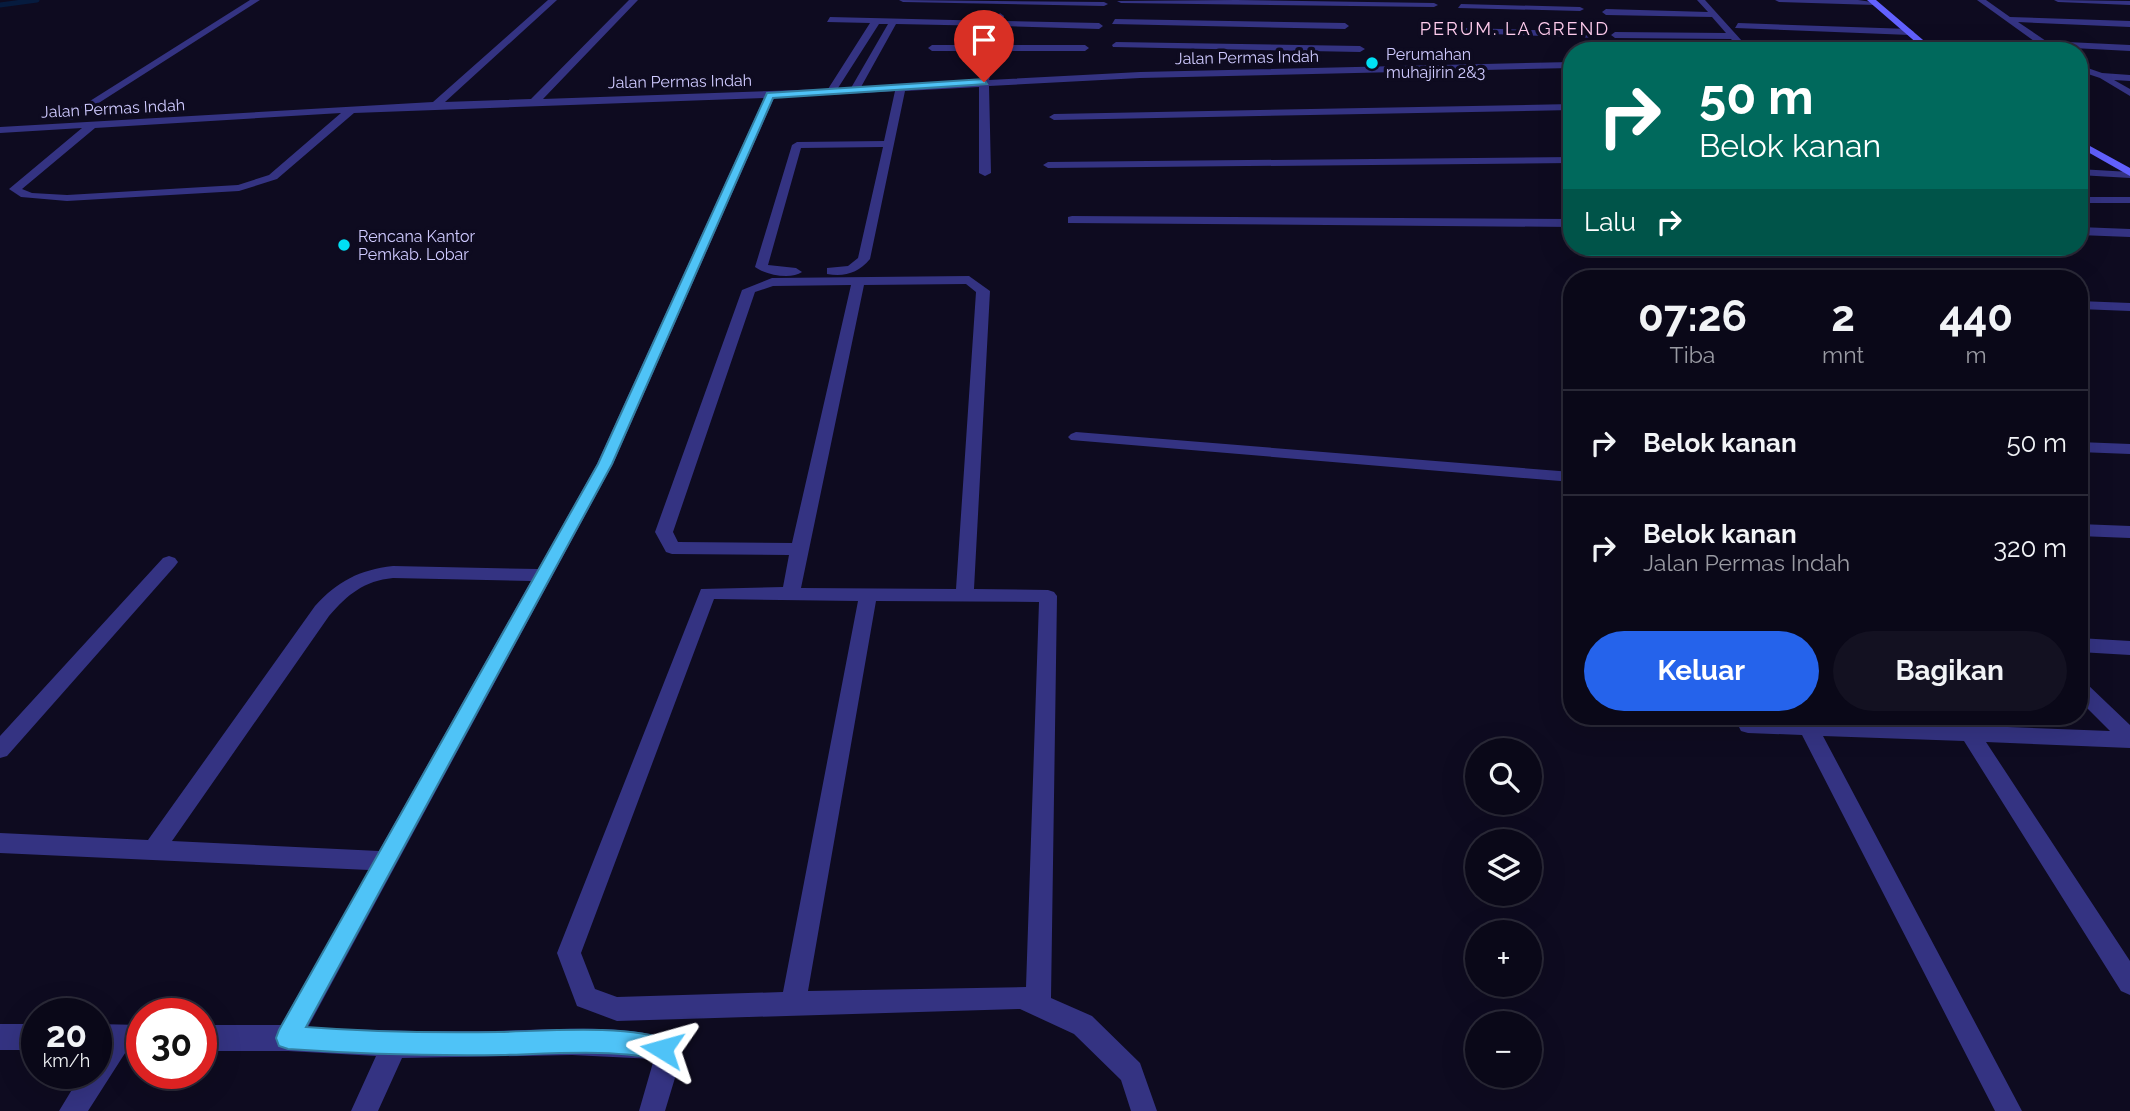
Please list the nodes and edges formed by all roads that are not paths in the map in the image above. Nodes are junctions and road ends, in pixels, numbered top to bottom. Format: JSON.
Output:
{"nodes":[{"id":1,"x":256,"y":0,"type":"edge"},
{"id":2,"x":553,"y":0,"type":"edge"},
{"id":3,"x":634,"y":0,"type":"edge"},
{"id":4,"x":904,"y":0,"type":"edge"},
{"id":5,"x":1701,"y":0,"type":"edge"},
{"id":6,"x":1779,"y":0,"type":"edge"},
{"id":7,"x":1981,"y":0,"type":"edge"},
{"id":8,"x":2058,"y":0,"type":"edge"},
{"id":9,"x":1006,"y":1,"type":"edge"},
{"id":10,"x":1121,"y":1,"type":"edge"},
{"id":11,"x":1281,"y":1,"type":"edge"},
{"id":12,"x":1873,"y":2,"type":"edge"},
{"id":13,"x":2130,"y":3,"type":"edge"},
{"id":14,"x":1104,"y":4,"type":"dead end"},
{"id":15,"x":1514,"y":4,"type":"edge"},
{"id":16,"x":1434,"y":5,"type":"dead end"},
{"id":17,"x":1461,"y":6,"type":"dead end"},
{"id":18,"x":1580,"y":9,"type":"dead end"},
{"id":19,"x":1606,"y":12,"type":"dead end"},
{"id":20,"x":1714,"y":15,"type":"junction"},
{"id":21,"x":1523,"y":16,"type":"dead end"},
{"id":22,"x":2008,"y":19,"type":"junction"},
{"id":23,"x":830,"y":20,"type":"dead end"},
{"id":24,"x":876,"y":21,"type":"junction"},
{"id":25,"x":893,"y":22,"type":"junction"},
{"id":26,"x":1115,"y":22,"type":"dead end"},
{"id":27,"x":1286,"y":24,"type":"junction"},
{"id":28,"x":2130,"y":24,"type":"edge"},
{"id":29,"x":996,"y":25,"type":"junction"},
{"id":30,"x":1529,"y":25,"type":"dead end"},
{"id":31,"x":1099,"y":26,"type":"dead end"},
{"id":32,"x":1345,"y":26,"type":"dead end"},
{"id":33,"x":1466,"y":31,"type":"dead end"},
{"id":34,"x":1736,"y":31,"type":"junction"},
{"id":35,"x":1910,"y":32,"type":"junction"},
{"id":36,"x":1536,"y":34,"type":"junction"},
{"id":37,"x":1596,"y":35,"type":"dead end"},
{"id":38,"x":1615,"y":35,"type":"dead end"},
{"id":39,"x":1742,"y":42,"type":"edge"},
{"id":40,"x":1922,"y":42,"type":"edge"},
{"id":41,"x":2041,"y":42,"type":"edge"},
{"id":42,"x":1542,"y":44,"type":"dead end"},
{"id":43,"x":1116,"y":45,"type":"dead end"},
{"id":44,"x":2088,"y":46,"type":"edge"},
{"id":45,"x":932,"y":48,"type":"dead end"},
{"id":46,"x":992,"y":48,"type":"junction"},
{"id":47,"x":1085,"y":48,"type":"dead end"},
{"id":48,"x":1291,"y":48,"type":"junction"},
{"id":49,"x":2130,"y":48,"type":"edge"},
{"id":50,"x":1360,"y":49,"type":"dead end"},
{"id":51,"x":1549,"y":54,"type":"dead end"},
{"id":52,"x":1556,"y":65,"type":"junction"},
{"id":53,"x":1563,"y":65,"type":"edge"},
{"id":54,"x":1297,"y":71,"type":"junction"},
{"id":55,"x":2088,"y":71,"type":"edge"},
{"id":56,"x":2101,"y":76,"type":"junction"},
{"id":57,"x":2130,"y":78,"type":"edge"},
{"id":58,"x":984,"y":82,"type":"junction"},
{"id":59,"x":901,"y":87,"type":"junction"},
{"id":60,"x":855,"y":90,"type":"junction"},
{"id":61,"x":832,"y":91,"type":"junction"},
{"id":62,"x":2130,"y":93,"type":"edge"},
{"id":63,"x":770,"y":95,"type":"junction"},
{"id":64,"x":535,"y":101,"type":"junction"},
{"id":65,"x":436,"y":105,"type":"junction"},
{"id":66,"x":1563,"y":107,"type":"edge"},
{"id":67,"x":350,"y":111,"type":"junction"},
{"id":68,"x":1054,"y":117,"type":"dead end"},
{"id":69,"x":68,"y":118,"type":"junction"},
{"id":70,"x":89,"y":125,"type":"junction"},
{"id":71,"x":13,"y":130,"type":"junction"},
{"id":72,"x":0,"y":131,"type":"edge"},
{"id":73,"x":889,"y":144,"type":"junction"},
{"id":74,"x":2088,"y":148,"type":"edge"},
{"id":75,"x":1563,"y":160,"type":"edge"},
{"id":76,"x":1048,"y":165,"type":"dead end"},
{"id":77,"x":2088,"y":172,"type":"edge"},
{"id":78,"x":985,"y":173,"type":"dead end"},
{"id":79,"x":2130,"y":174,"type":"edge"},
{"id":80,"x":2088,"y":200,"type":"edge"},
{"id":81,"x":2130,"y":200,"type":"edge"},
{"id":82,"x":1072,"y":220,"type":"dead end"},
{"id":83,"x":1563,"y":223,"type":"edge"},
{"id":84,"x":2088,"y":231,"type":"edge"},
{"id":85,"x":2130,"y":233,"type":"edge"},
{"id":86,"x":858,"y":281,"type":"junction"},
{"id":87,"x":2088,"y":305,"type":"edge"},
{"id":88,"x":2130,"y":307,"type":"edge"},
{"id":89,"x":1076,"y":438,"type":"dead end"},
{"id":90,"x":2088,"y":447,"type":"edge"},
{"id":91,"x":2130,"y":449,"type":"edge"},
{"id":92,"x":1563,"y":476,"type":"edge"},
{"id":93,"x":2088,"y":530,"type":"edge"},
{"id":94,"x":2130,"y":532,"type":"edge"},
{"id":95,"x":799,"y":549,"type":"junction"},
{"id":96,"x":169,"y":562,"type":"dead end"},
{"id":97,"x":542,"y":575,"type":"junction"},
{"id":98,"x":791,"y":593,"type":"junction"},
{"id":99,"x":868,"y":594,"type":"junction"},
{"id":100,"x":965,"y":595,"type":"junction"},
{"id":101,"x":2088,"y":646,"type":"edge"},
{"id":102,"x":2130,"y":648,"type":"edge"},
{"id":103,"x":2088,"y":697,"type":"edge"},
{"id":104,"x":1768,"y":725,"type":"edge"},
{"id":105,"x":1808,"y":727,"type":"junction"},
{"id":106,"x":1969,"y":733,"type":"junction"},
{"id":107,"x":2130,"y":739,"type":"edge"},
{"id":108,"x":0,"y":750,"type":"edge"},
{"id":109,"x":0,"y":843,"type":"edge"},
{"id":110,"x":153,"y":851,"type":"junction"},
{"id":111,"x":384,"y":861,"type":"junction"},
{"id":112,"x":2130,"y":983,"type":"edge"},
{"id":113,"x":793,"y":1004,"type":"junction"},
{"id":114,"x":1038,"y":1005,"type":"junction"},
{"id":115,"x":0,"y":1037,"type":"edge"},
{"id":116,"x":21,"y":1037,"type":"edge"},
{"id":117,"x":119,"y":1038,"type":"edge"},
{"id":118,"x":217,"y":1038,"type":"edge"},
{"id":119,"x":288,"y":1038,"type":"junction"},
{"id":120,"x":395,"y":1045,"type":"junction"},
{"id":121,"x":72,"y":1111,"type":"edge"},
{"id":122,"x":364,"y":1111,"type":"edge"},
{"id":123,"x":652,"y":1111,"type":"edge"},
{"id":124,"x":1144,"y":1111,"type":"edge"},
{"id":125,"x":2009,"y":1111,"type":"edge"}],
"edges":[{"from":1,"to":69,"type":"street"},
{"from":2,"to":65,"type":"street"},
{"from":3,"to":64,"type":"street"},
{"from":4,"to":9,"type":"street"},
{"from":5,"to":20,"type":"street"},
{"from":6,"to":12,"type":"street"},
{"from":7,"to":22,"type":"street"},
{"from":8,"to":13,"type":"street"},
{"from":9,"to":14,"type":"street"},
{"from":9,"to":29,"type":"street"},
{"from":10,"to":11,"type":"street"},
{"from":11,"to":16,"type":"street"},
{"from":11,"to":27,"type":"street"},
{"from":12,"to":35,"type":"street"},
{"from":15,"to":17,"type":"street"},
{"from":15,"to":18,"type":"street"},
{"from":15,"to":21,"type":"street"},
{"from":19,"to":20,"type":"street"},
{"from":20,"to":34,"type":"street"},
{"from":22,"to":28,"type":"street"},
{"from":22,"to":41,"type":"street"},
{"from":23,"to":24,"type":"street"},
{"from":24,"to":25,"type":"street"},
{"from":24,"to":61,"type":"street"},
{"from":25,"to":29,"type":"street"},
{"from":25,"to":60,"type":"street"},
{"from":26,"to":27,"type":"street"},
{"from":27,"to":32,"type":"street"},
{"from":27,"to":48,"type":"street"},
{"from":29,"to":31,"type":"street"},
{"from":29,"to":46,"type":"street"},
{"from":30,"to":36,"type":"street"},
{"from":33,"to":36,"type":"street"},
{"from":34,"to":35,"type":"street"},
{"from":34,"to":38,"type":"street"},
{"from":34,"to":39,"type":"street"},
{"from":35,"to":40,"type":"street"},
{"from":36,"to":37,"type":"street"},
{"from":36,"to":42,"type":"street"},
{"from":43,"to":48,"type":"street"},
{"from":44,"to":49,"type":"street"},
{"from":45,"to":46,"type":"street"},
{"from":46,"to":47,"type":"street"},
{"from":46,"to":58,"type":"street"},
{"from":48,"to":50,"type":"street"},
{"from":48,"to":54,"type":"street"},
{"from":51,"to":52,"type":"street"},
{"from":52,"to":53,"type":"street","name":"Jalan Permas Indah"},
{"from":52,"to":54,"type":"street","name":"Jalan Permas Indah"},
{"from":54,"to":58,"type":"street","name":"Jalan Permas Indah"},
{"from":55,"to":56,"type":"street"},
{"from":56,"to":57,"type":"street"},
{"from":56,"to":62,"type":"street"},
{"from":58,"to":59,"type":"street","name":"Jalan Permas Indah"},
{"from":58,"to":78,"type":"street"},
{"from":59,"to":60,"type":"street","name":"Jalan Permas Indah"},
{"from":59,"to":73,"type":"street"},
{"from":60,"to":61,"type":"street","name":"Jalan Permas Indah"},
{"from":61,"to":63,"type":"street","name":"Jalan Permas Indah"},
{"from":63,"to":64,"type":"street","name":"Jalan Permas Indah"},
{"from":63,"to":97,"type":"street"},
{"from":64,"to":65,"type":"street","name":"Jalan Permas Indah"},
{"from":65,"to":67,"type":"street","name":"Jalan Permas Indah"},
{"from":66,"to":68,"type":"street"},
{"from":67,"to":70,"type":"street","name":"Jalan Permas Indah"},
{"from":67,"to":70,"type":"street"},
{"from":69,"to":70,"type":"street"},
{"from":69,"to":71,"type":"street"},
{"from":70,"to":71,"type":"street","name":"Jalan Permas Indah"},
{"from":71,"to":72,"type":"street","name":"Jalan Permas Indah"},
{"from":73,"to":73,"type":"street"},
{"from":74,"to":79,"type":"street"},
{"from":75,"to":76,"type":"street"},
{"from":77,"to":79,"type":"street"},
{"from":80,"to":81,"type":"street"},
{"from":82,"to":83,"type":"street"},
{"from":84,"to":85,"type":"street"},
{"from":86,"to":95,"type":"street"},
{"from":86,"to":95,"type":"street"},
{"from":86,"to":100,"type":"street"},
{"from":87,"to":88,"type":"street"},
{"from":89,"to":92,"type":"street"},
{"from":90,"to":91,"type":"street"},
{"from":93,"to":94,"type":"street"},
{"from":95,"to":98,"type":"street"},
{"from":96,"to":108,"type":"street"},
{"from":97,"to":110,"type":"street"},
{"from":97,"to":111,"type":"street"},
{"from":98,"to":99,"type":"street"},
{"from":98,"to":113,"type":"street"},
{"from":99,"to":100,"type":"street"},
{"from":99,"to":113,"type":"street"},
{"from":100,"to":114,"type":"street"},
{"from":101,"to":102,"type":"street"},
{"from":103,"to":107,"type":"street"},
{"from":104,"to":105,"type":"street"},
{"from":105,"to":106,"type":"street"},
{"from":105,"to":125,"type":"street"},
{"from":106,"to":107,"type":"street"},
{"from":106,"to":112,"type":"street"},
{"from":109,"to":110,"type":"street"},
{"from":110,"to":111,"type":"street"},
{"from":111,"to":119,"type":"street"},
{"from":113,"to":114,"type":"street"},
{"from":114,"to":124,"type":"street"},
{"from":115,"to":116,"type":"street"},
{"from":117,"to":121,"type":"street"},
{"from":118,"to":119,"type":"street"},
{"from":119,"to":120,"type":"street"},
{"from":120,"to":122,"type":"street"},
{"from":120,"to":123,"type":"street"}]}
